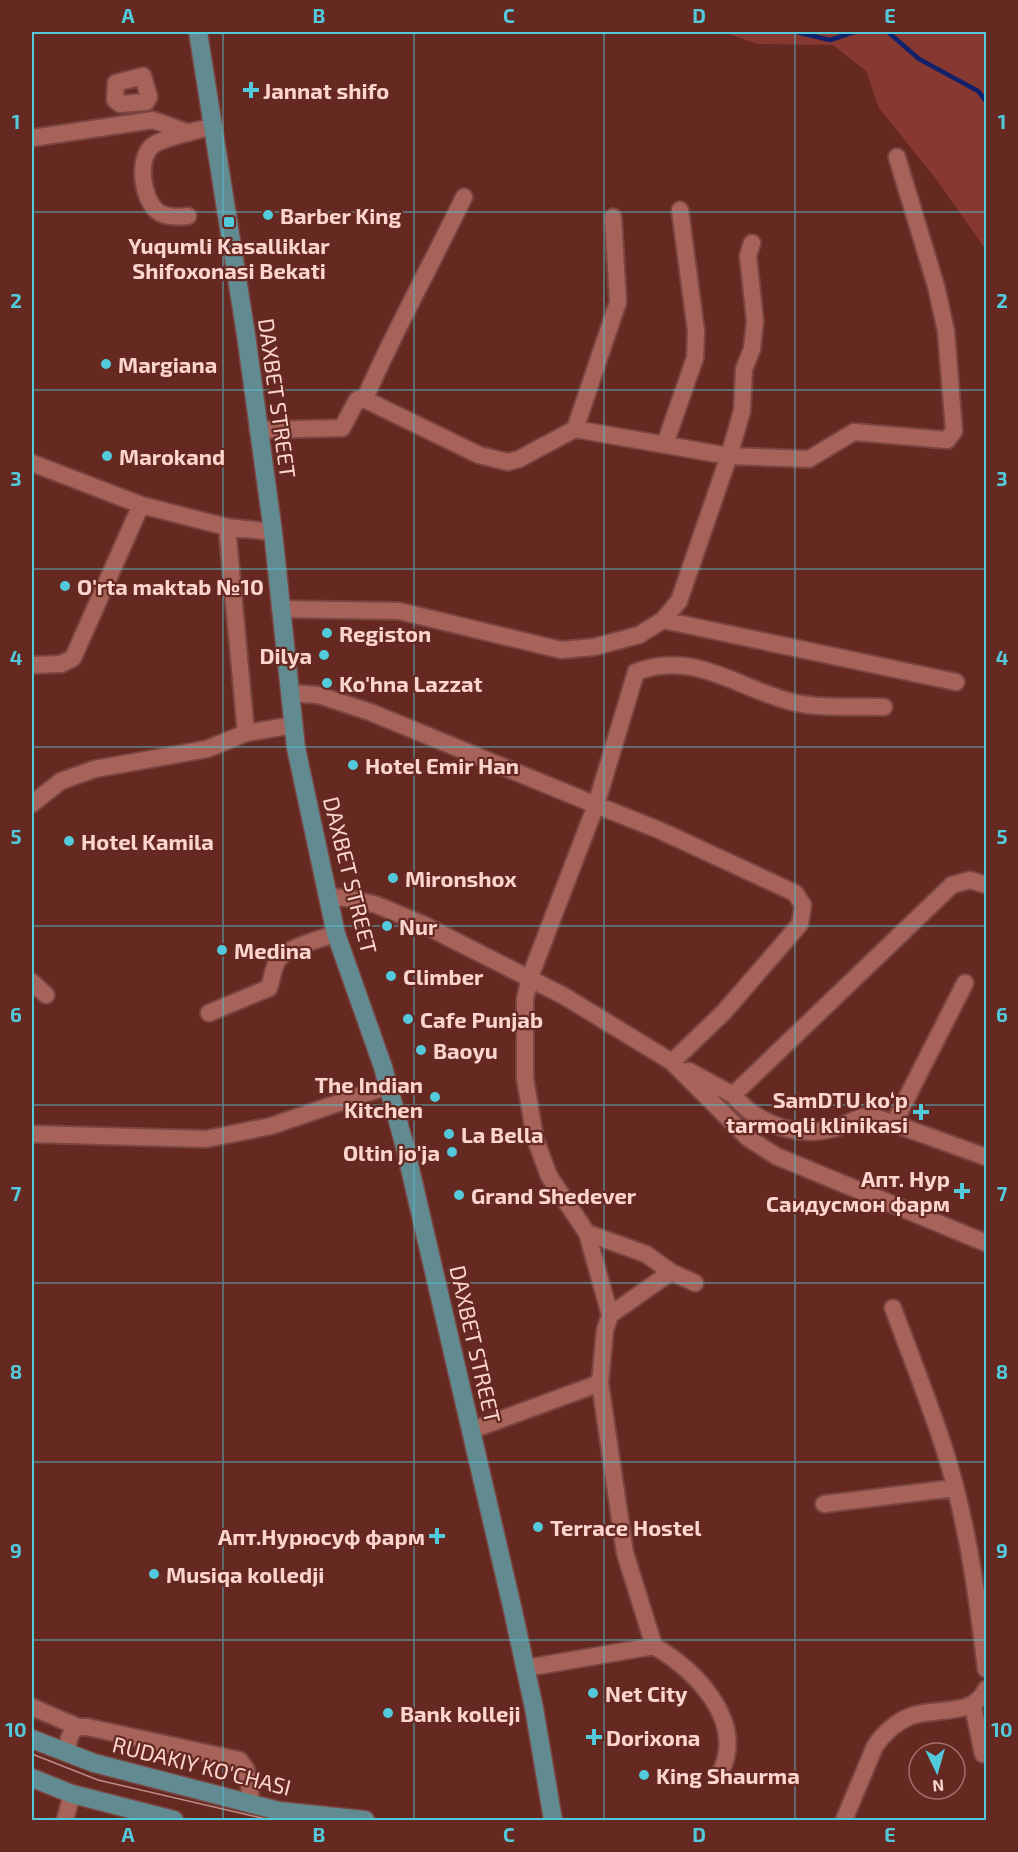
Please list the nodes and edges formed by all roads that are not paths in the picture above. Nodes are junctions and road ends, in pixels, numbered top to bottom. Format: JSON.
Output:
{"nodes":[{"id":1,"x":198,"y":32,"type":"edge"},
{"id":2,"x":134,"y":104,"type":"dead end"},
{"id":3,"x":137,"y":123,"type":"junction"},
{"id":4,"x":214,"y":126,"type":"junction"},
{"id":5,"x":189,"y":134,"type":"junction"},
{"id":6,"x":32,"y":138,"type":"edge"},
{"id":7,"x":897,"y":157,"type":"dead end"},
{"id":8,"x":464,"y":197,"type":"dead end"},
{"id":9,"x":680,"y":210,"type":"dead end"},
{"id":10,"x":189,"y":216,"type":"dead end"},
{"id":11,"x":613,"y":217,"type":"dead end"},
{"id":12,"x":752,"y":243,"type":"dead end"},
{"id":13,"x":365,"y":398,"type":"junction"},
{"id":14,"x":575,"y":429,"type":"junction"},
{"id":15,"x":258,"y":430,"type":"junction"},
{"id":16,"x":664,"y":444,"type":"junction"},
{"id":17,"x":729,"y":456,"type":"junction"},
{"id":18,"x":32,"y":463,"type":"edge"},
{"id":19,"x":141,"y":505,"type":"junction"},
{"id":20,"x":227,"y":527,"type":"junction"},
{"id":21,"x":273,"y":532,"type":"junction"},
{"id":22,"x":280,"y":609,"type":"junction"},
{"id":23,"x":659,"y":623,"type":"junction"},
{"id":24,"x":32,"y":665,"type":"edge"},
{"id":25,"x":956,"y":682,"type":"dead end"},
{"id":26,"x":290,"y":693,"type":"junction"},
{"id":27,"x":884,"y":707,"type":"dead end"},
{"id":28,"x":294,"y":725,"type":"junction"},
{"id":29,"x":246,"y":733,"type":"junction"},
{"id":30,"x":32,"y":804,"type":"edge"},
{"id":31,"x":596,"y":805,"type":"junction"},
{"id":32,"x":987,"y":885,"type":"edge"},
{"id":33,"x":330,"y":897,"type":"junction"},
{"id":34,"x":336,"y":934,"type":"junction"},
{"id":35,"x":530,"y":977,"type":"junction"},
{"id":36,"x":32,"y":982,"type":"edge"},
{"id":37,"x":965,"y":983,"type":"dead end"},
{"id":38,"x":46,"y":995,"type":"dead end"},
{"id":39,"x":209,"y":1013,"type":"dead end"},
{"id":40,"x":672,"y":1062,"type":"junction"},
{"id":41,"x":388,"y":1086,"type":"junction"},
{"id":42,"x":733,"y":1095,"type":"junction"},
{"id":43,"x":893,"y":1125,"type":"junction"},
{"id":44,"x":32,"y":1134,"type":"edge"},
{"id":45,"x":987,"y":1157,"type":"edge"},
{"id":46,"x":587,"y":1233,"type":"junction"},
{"id":47,"x":987,"y":1243,"type":"edge"},
{"id":48,"x":671,"y":1272,"type":"junction"},
{"id":49,"x":695,"y":1283,"type":"dead end"},
{"id":50,"x":893,"y":1308,"type":"dead end"},
{"id":51,"x":610,"y":1315,"type":"junction"},
{"id":52,"x":600,"y":1383,"type":"junction"},
{"id":53,"x":472,"y":1430,"type":"junction"},
{"id":54,"x":955,"y":1488,"type":"junction"},
{"id":55,"x":824,"y":1504,"type":"dead end"},
{"id":56,"x":654,"y":1646,"type":"junction"},
{"id":57,"x":526,"y":1668,"type":"junction"},
{"id":58,"x":987,"y":1669,"type":"edge"},
{"id":59,"x":987,"y":1689,"type":"edge"},
{"id":60,"x":973,"y":1706,"type":"junction"},
{"id":61,"x":32,"y":1707,"type":"edge"},
{"id":62,"x":78,"y":1727,"type":"junction"},
{"id":63,"x":32,"y":1739,"type":"edge"},
{"id":64,"x":68,"y":1753,"type":"junction"},
{"id":65,"x":983,"y":1754,"type":"dead end"},
{"id":66,"x":722,"y":1769,"type":"dead end"},
{"id":67,"x":32,"y":1778,"type":"edge"},
{"id":68,"x":72,"y":1794,"type":"junction"},
{"id":69,"x":252,"y":1804,"type":"junction"},
{"id":70,"x":65,"y":1821,"type":"edge"},
{"id":71,"x":174,"y":1821,"type":"edge"},
{"id":72,"x":365,"y":1821,"type":"edge"},
{"id":73,"x":553,"y":1821,"type":"edge"},
{"id":74,"x":844,"y":1821,"type":"edge"}],
"edges":[{"from":1,"to":4,"type":"main road","name":"DAXBET STREET"},
{"from":2,"to":3,"type":"street"},
{"from":3,"to":5,"type":"street"},
{"from":3,"to":6,"type":"street"},
{"from":4,"to":5,"type":"street"},
{"from":4,"to":15,"type":"main road","name":"DAXBET STREET"},
{"from":5,"to":10,"type":"street"},
{"from":7,"to":17,"type":"street"},
{"from":8,"to":13,"type":"street"},
{"from":9,"to":16,"type":"street"},
{"from":11,"to":14,"type":"street"},
{"from":12,"to":17,"type":"street"},
{"from":13,"to":14,"type":"street"},
{"from":13,"to":15,"type":"street"},
{"from":14,"to":16,"type":"street"},
{"from":15,"to":21,"type":"main road","name":"DAXBET STREET"},
{"from":16,"to":17,"type":"street"},
{"from":17,"to":23,"type":"street"},
{"from":18,"to":19,"type":"street"},
{"from":19,"to":20,"type":"street"},
{"from":19,"to":24,"type":"street"},
{"from":20,"to":21,"type":"street"},
{"from":20,"to":29,"type":"street"},
{"from":21,"to":22,"type":"main road","name":"DAXBET STREET"},
{"from":22,"to":23,"type":"street"},
{"from":22,"to":26,"type":"main road","name":"DAXBET STREET"},
{"from":23,"to":25,"type":"street"},
{"from":26,"to":28,"type":"main road","name":"DAXBET STREET"},
{"from":26,"to":31,"type":"street"},
{"from":27,"to":31,"type":"street"},
{"from":28,"to":29,"type":"street"},
{"from":28,"to":33,"type":"main road","name":"DAXBET STREET"},
{"from":29,"to":30,"type":"street"},
{"from":31,"to":35,"type":"street"},
{"from":31,"to":40,"type":"street"},
{"from":32,"to":42,"type":"street"},
{"from":33,"to":34,"type":"main road","name":"DAXBET STREET"},
{"from":33,"to":35,"type":"street"},
{"from":34,"to":39,"type":"street"},
{"from":34,"to":41,"type":"main road","name":"DAXBET STREET"},
{"from":35,"to":40,"type":"street"},
{"from":35,"to":46,"type":"street"},
{"from":36,"to":38,"type":"street"},
{"from":37,"to":43,"type":"street"},
{"from":40,"to":42,"type":"street"},
{"from":40,"to":47,"type":"street"},
{"from":41,"to":44,"type":"street"},
{"from":41,"to":53,"type":"main road","name":"DAXBET STREET"},
{"from":42,"to":43,"type":"street"},
{"from":43,"to":45,"type":"street"},
{"from":46,"to":48,"type":"street"},
{"from":46,"to":51,"type":"street"},
{"from":48,"to":49,"type":"street"},
{"from":48,"to":51,"type":"street"},
{"from":50,"to":54,"type":"street"},
{"from":51,"to":52,"type":"street"},
{"from":52,"to":53,"type":"street"},
{"from":52,"to":56,"type":"street"},
{"from":53,"to":57,"type":"main road","name":"DAXBET STREET"},
{"from":54,"to":55,"type":"street"},
{"from":54,"to":58,"type":"street"},
{"from":56,"to":57,"type":"street"},
{"from":56,"to":66,"type":"street"},
{"from":57,"to":73,"type":"main road","name":"DAXBET STREET"},
{"from":59,"to":60,"type":"street"},
{"from":60,"to":65,"type":"street"},
{"from":60,"to":74,"type":"street"},
{"from":61,"to":62,"type":"street"},
{"from":62,"to":64,"type":"street"},
{"from":62,"to":69,"type":"street"},
{"from":63,"to":64,"type":"main road","name":"RUDAKIY KO'CHASI"},
{"from":64,"to":69,"type":"main road","name":"RUDAKIY KO'CHASI"},
{"from":67,"to":68,"type":"main road"},
{"from":68,"to":70,"type":"street"},
{"from":68,"to":71,"type":"main road"},
{"from":69,"to":72,"type":"main road","name":"RUDAKIY KO'CHASI"}]}
